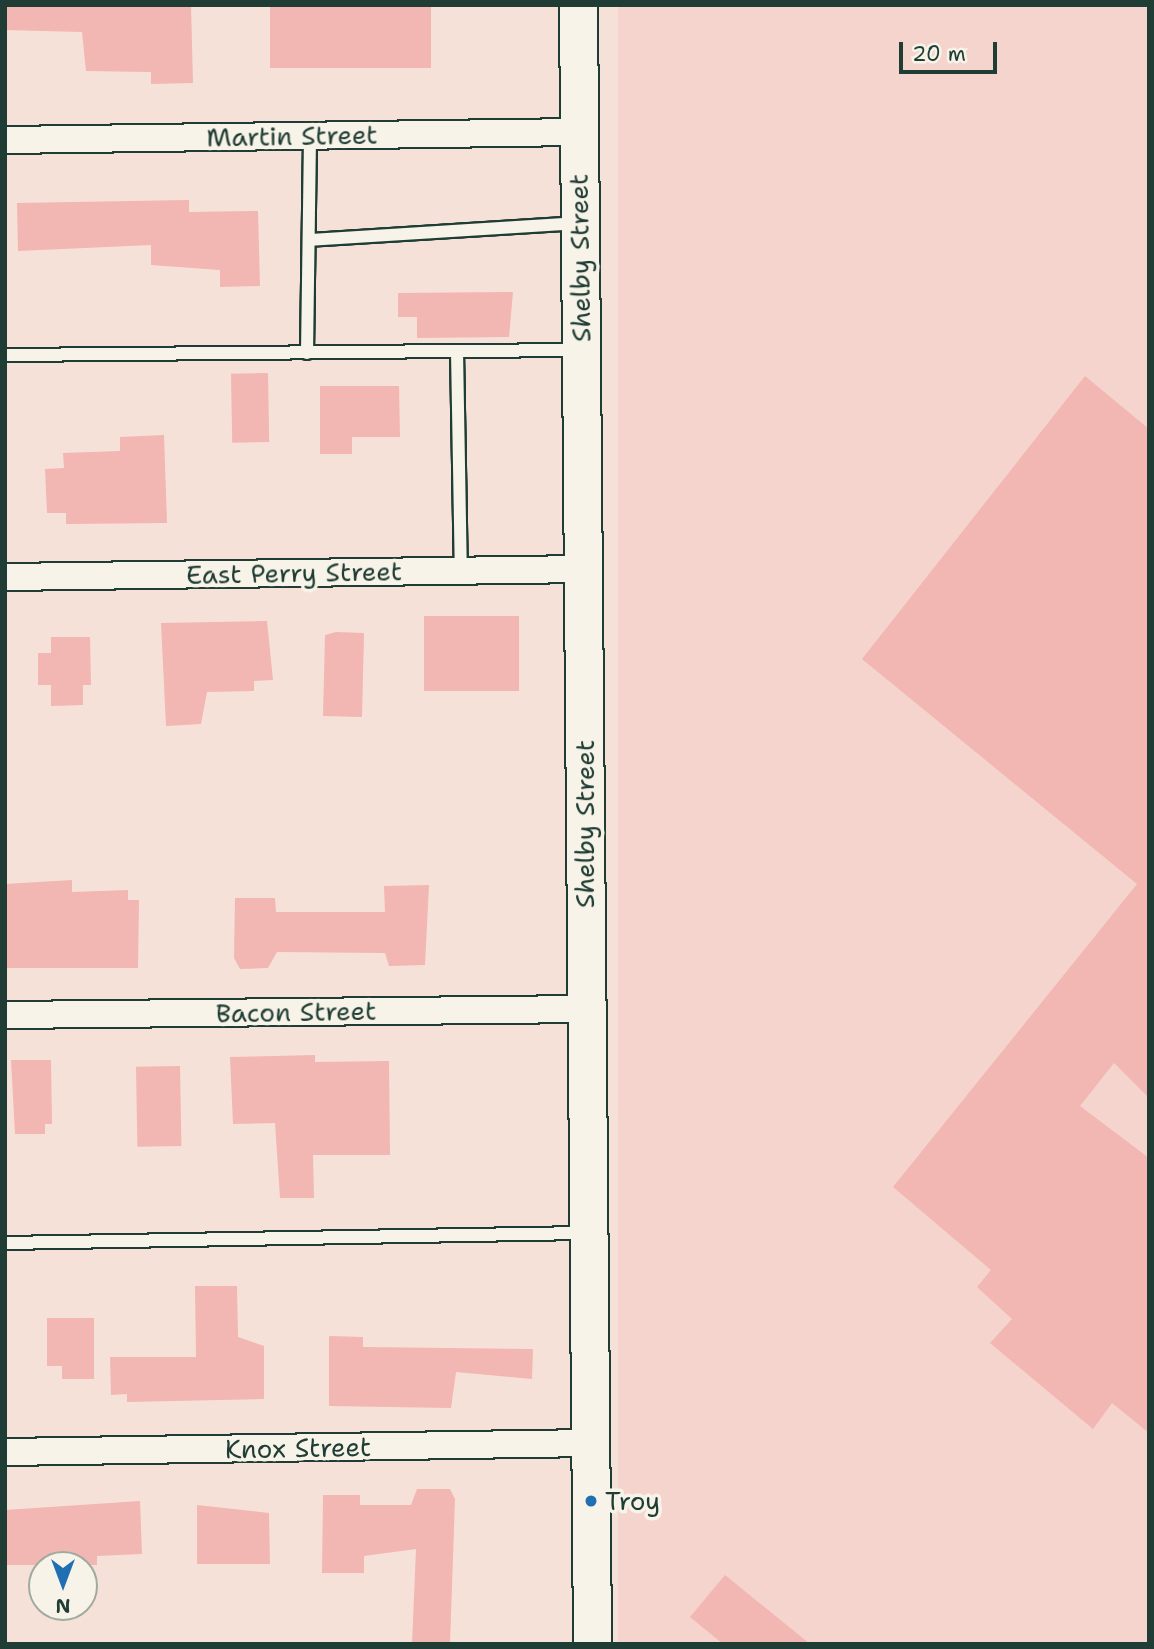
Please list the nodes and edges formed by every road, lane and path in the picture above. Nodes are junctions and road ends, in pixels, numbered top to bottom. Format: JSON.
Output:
{"nodes":[{"id":1,"x":578,"y":5,"type":"edge"},
{"id":2,"x":579,"y":132,"type":"junction"},
{"id":3,"x":310,"y":135,"type":"junction"},
{"id":4,"x":5,"y":140,"type":"edge"},
{"id":5,"x":578,"y":223,"type":"junction"},
{"id":6,"x":309,"y":240,"type":"junction"},
{"id":7,"x":581,"y":350,"type":"junction"},
{"id":8,"x":457,"y":351,"type":"junction"},
{"id":9,"x":307,"y":353,"type":"junction"},
{"id":10,"x":5,"y":355,"type":"edge"},
{"id":11,"x":583,"y":569,"type":"junction"},
{"id":12,"x":461,"y":570,"type":"junction"},
{"id":13,"x":5,"y":577,"type":"edge"},
{"id":14,"x":587,"y":1009,"type":"junction"},
{"id":15,"x":5,"y":1015,"type":"edge"},
{"id":16,"x":589,"y":1233,"type":"junction"},
{"id":17,"x":5,"y":1242,"type":"edge"},
{"id":18,"x":591,"y":1443,"type":"junction"},
{"id":19,"x":5,"y":1452,"type":"edge"},
{"id":20,"x":592,"y":1644,"type":"edge"}],
"edges":[{"from":1,"to":2,"type":"main road","name":"Shelby Street"},
{"from":2,"to":3,"type":"street","name":"Martin Street"},
{"from":2,"to":5,"type":"main road","name":"Shelby Street"},
{"from":3,"to":4,"type":"street","name":"Martin Street"},
{"from":3,"to":6,"type":"lane"},
{"from":5,"to":6,"type":"lane"},
{"from":5,"to":7,"type":"main road","name":"Shelby Street"},
{"from":6,"to":9,"type":"lane"},
{"from":7,"to":8,"type":"lane"},
{"from":7,"to":11,"type":"main road","name":"Shelby Street"},
{"from":8,"to":9,"type":"lane"},
{"from":8,"to":12,"type":"lane"},
{"from":9,"to":10,"type":"lane"},
{"from":11,"to":12,"type":"street","name":"East Perry Street"},
{"from":11,"to":14,"type":"main road","name":"Shelby Street"},
{"from":12,"to":13,"type":"street","name":"East Perry Street"},
{"from":14,"to":15,"type":"street","name":"Bacon Street"},
{"from":14,"to":16,"type":"main road","name":"Shelby Street"},
{"from":16,"to":17,"type":"lane"},
{"from":16,"to":18,"type":"main road","name":"Shelby Street"},
{"from":18,"to":19,"type":"street","name":"Knox Street"},
{"from":18,"to":20,"type":"main road","name":"Shelby Street"}]}
